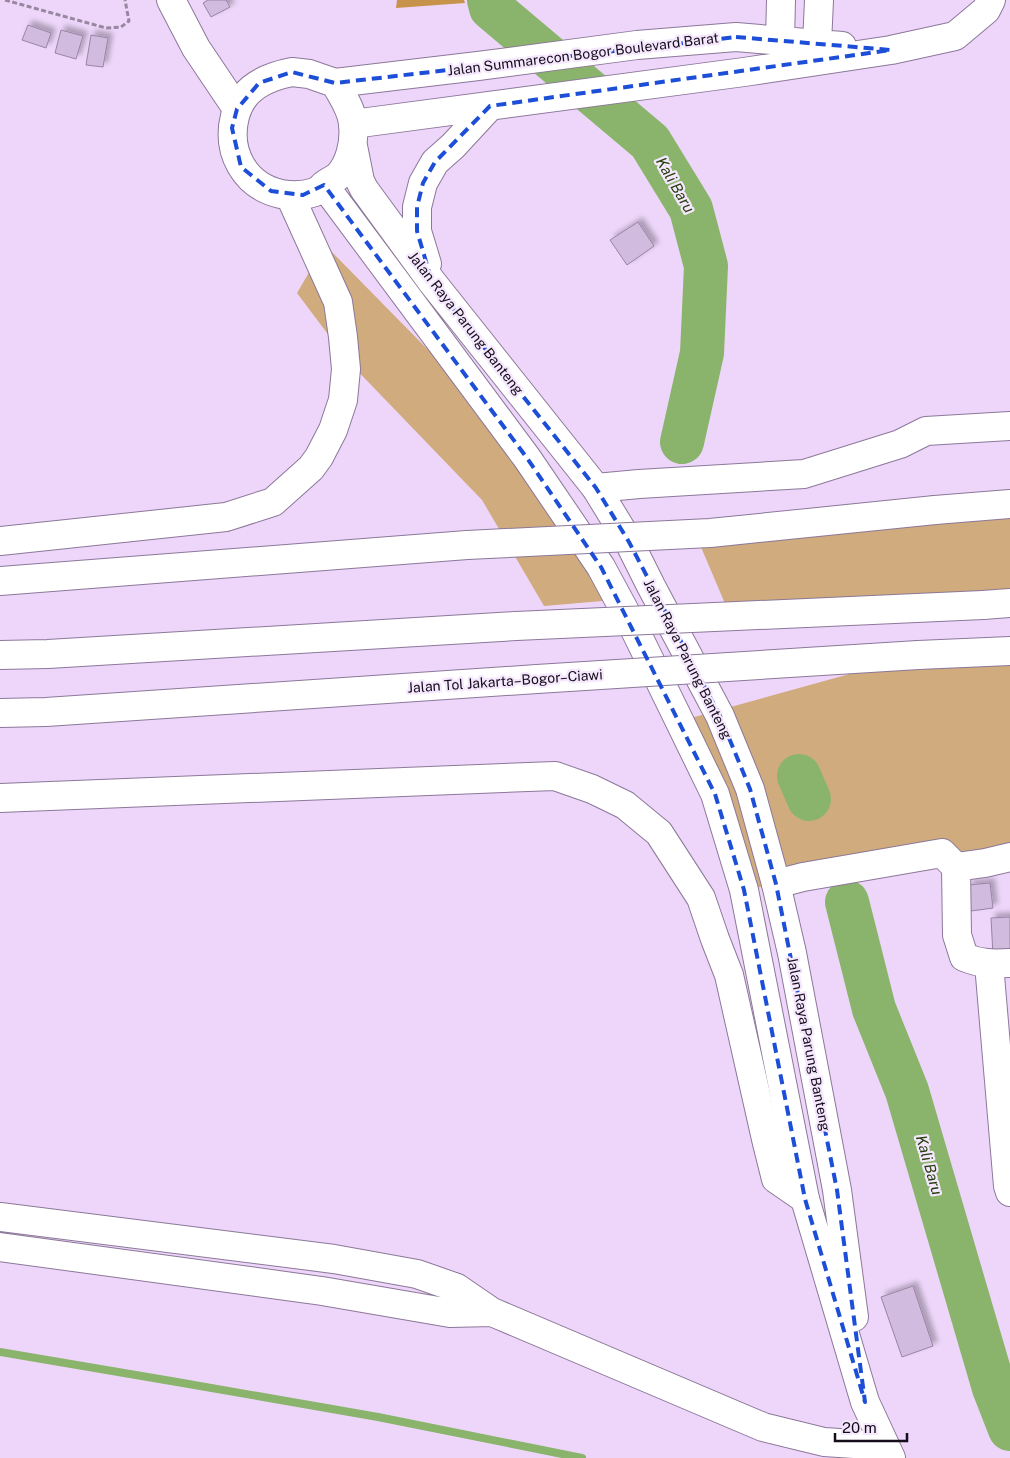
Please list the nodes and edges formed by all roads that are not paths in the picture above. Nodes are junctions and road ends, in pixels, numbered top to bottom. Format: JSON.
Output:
{"nodes":[{"id":1,"x":171,"y":0,"type":"edge"},
{"id":2,"x":782,"y":0,"type":"edge"},
{"id":3,"x":819,"y":0,"type":"edge"},
{"id":4,"x":991,"y":0,"type":"edge"},
{"id":5,"x":780,"y":41,"type":"junction"},
{"id":6,"x":817,"y":44,"type":"junction"},
{"id":7,"x":891,"y":50,"type":"junction"},
{"id":8,"x":335,"y":83,"type":"junction"},
{"id":9,"x":503,"y":104,"type":"junction"},
{"id":10,"x":237,"y":109,"type":"junction"},
{"id":11,"x":353,"y":135,"type":"junction"},
{"id":12,"x":324,"y":186,"type":"junction"},
{"id":13,"x":290,"y":196,"type":"junction"},
{"id":14,"x":432,"y":282,"type":"junction"},
{"id":15,"x":1010,"y":426,"type":"edge"},
{"id":16,"x":596,"y":488,"type":"junction"},
{"id":17,"x":1010,"y":504,"type":"edge"},
{"id":18,"x":0,"y":541,"type":"edge"},
{"id":19,"x":0,"y":581,"type":"edge"},
{"id":20,"x":1010,"y":603,"type":"edge"},
{"id":21,"x":1010,"y":651,"type":"edge"},
{"id":22,"x":0,"y":655,"type":"edge"},
{"id":23,"x":0,"y":713,"type":"edge"},
{"id":24,"x":0,"y":798,"type":"edge"},
{"id":25,"x":1010,"y":857,"type":"edge"},
{"id":26,"x":949,"y":860,"type":"junction"},
{"id":27,"x":776,"y":884,"type":"junction"},
{"id":28,"x":999,"y":963,"type":"edge"},
{"id":29,"x":837,"y":1190,"type":"junction"},
{"id":30,"x":1010,"y":1192,"type":"edge"},
{"id":31,"x":805,"y":1199,"type":"junction"},
{"id":32,"x":0,"y":1217,"type":"edge"},
{"id":33,"x":0,"y":1247,"type":"edge"},
{"id":34,"x":492,"y":1312,"type":"junction"},
{"id":35,"x":865,"y":1402,"type":"junction"},
{"id":36,"x":888,"y":1452,"type":"edge"}],
"edges":[{"from":1,"to":10,"type":"main road"},
{"from":2,"to":5,"type":"main road"},
{"from":3,"to":6,"type":"main road"},
{"from":4,"to":7,"type":"main road","name":"Jalan Summarecon Bogor Boulevard Barat"},
{"from":5,"to":6,"type":"main road","name":"Jalan Summarecon Bogor Boulevard Barat"},
{"from":5,"to":8,"type":"main road","name":"Jalan Summarecon Bogor Boulevard Barat"},
{"from":6,"to":7,"type":"main road","name":"Jalan Summarecon Bogor Boulevard Barat"},
{"from":7,"to":9,"type":"main road","name":"Jalan Summarecon Bogor Boulevard Barat"},
{"from":8,"to":10,"type":"main road"},
{"from":8,"to":11,"type":"main road"},
{"from":9,"to":11,"type":"main road","name":"Jalan Summarecon Bogor Boulevard Barat"},
{"from":9,"to":14,"type":"main road"},
{"from":10,"to":13,"type":"main road"},
{"from":11,"to":12,"type":"main road"},
{"from":11,"to":14,"type":"main road","name":"Jalan Raya Parung Banteng"},
{"from":12,"to":13,"type":"main road"},
{"from":12,"to":31,"type":"main road","name":"Jalan Raya Parung Banteng"},
{"from":13,"to":18,"type":"main road"},
{"from":14,"to":16,"type":"main road","name":"Jalan Raya Parung Banteng"},
{"from":15,"to":16,"type":"main road"},
{"from":16,"to":27,"type":"main road","name":"Jalan Raya Parung Banteng"},
{"from":17,"to":19,"type":"main road","bridge":true},
{"from":20,"to":22,"type":"main road","bridge":true},
{"from":21,"to":23,"type":"main road","name":"Jalan Tol Jakarta–Bogor–Ciawi","bridge":true},
{"from":24,"to":31,"type":"main road"},
{"from":25,"to":26,"type":"main road"},
{"from":26,"to":27,"type":"main road"},
{"from":26,"to":28,"type":"main road"},
{"from":27,"to":29,"type":"main road","name":"Jalan Raya Parung Banteng"},
{"from":28,"to":30,"type":"main road"},
{"from":29,"to":31,"type":"main road"},
{"from":29,"to":35,"type":"main road","name":"Jalan Raya Parung Banteng"},
{"from":31,"to":35,"type":"main road","name":"Jalan Raya Parung Banteng"},
{"from":32,"to":34,"type":"main road"},
{"from":33,"to":34,"type":"main road"},
{"from":34,"to":36,"type":"main road"},
{"from":35,"to":36,"type":"main road","name":"Jalan Raya Parung Banteng"}]}
